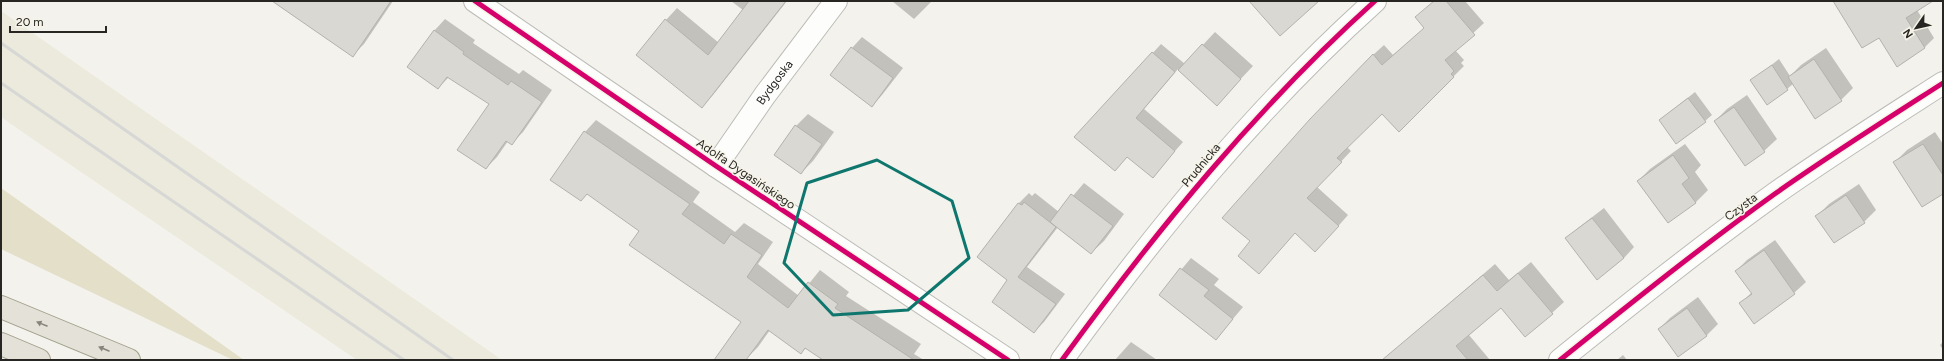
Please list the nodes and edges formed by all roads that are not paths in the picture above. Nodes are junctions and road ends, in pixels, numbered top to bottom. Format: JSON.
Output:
{"nodes":[{"id":1,"x":475,"y":1,"type":"edge"},
{"id":2,"x":836,"y":1,"type":"edge"},
{"id":3,"x":1375,"y":1,"type":"edge"},
{"id":4,"x":1943,"y":83,"type":"edge"},
{"id":5,"x":716,"y":166,"type":"junction"},
{"id":6,"x":1,"y":307,"type":"edge"},
{"id":7,"x":1,"y":344,"type":"edge"},
{"id":8,"x":39,"y":360,"type":"edge"},
{"id":9,"x":129,"y":360,"type":"edge"},
{"id":10,"x":1008,"y":360,"type":"edge"},
{"id":11,"x":1062,"y":360,"type":"edge"},
{"id":12,"x":1560,"y":360,"type":"edge"}],
"edges":[{"from":1,"to":5,"type":"street","name":"Adolfa Dygasińskiego"},
{"from":2,"to":5,"type":"street","name":"Bydgoska"},
{"from":3,"to":11,"type":"street","name":"Prudnicka"},
{"from":4,"to":12,"type":"street","name":"Czysta"},
{"from":5,"to":10,"type":"street","name":"Adolfa Dygasińskiego"},
{"from":9,"to":6,"type":"main road","one_way":true},
{"from":7,"to":8,"type":"main road"}]}
